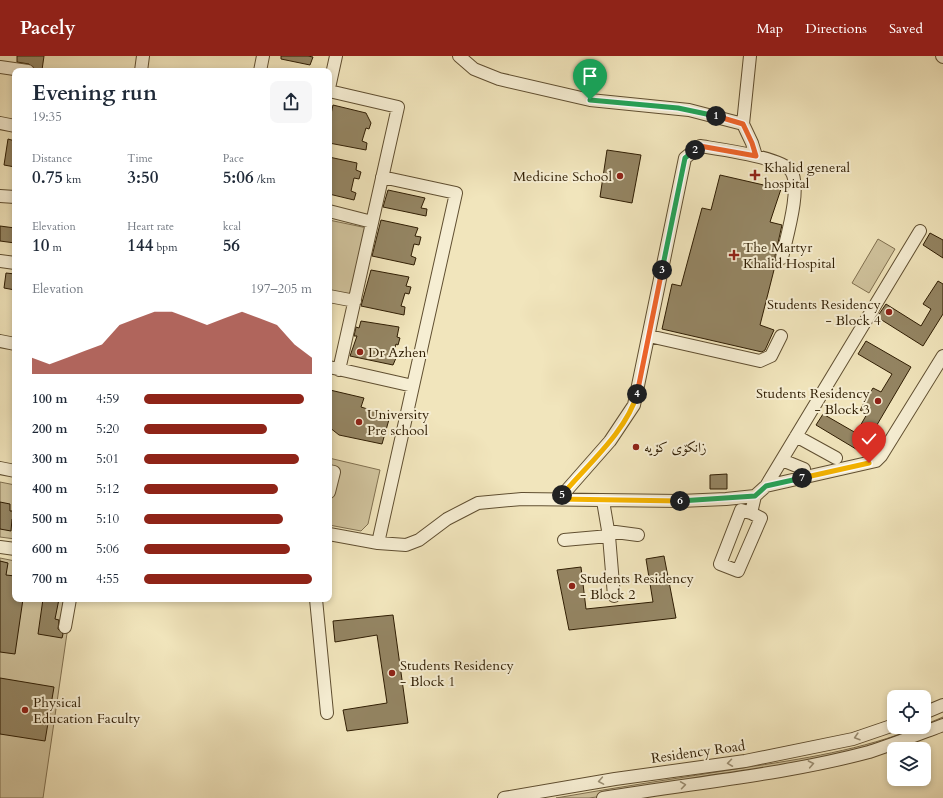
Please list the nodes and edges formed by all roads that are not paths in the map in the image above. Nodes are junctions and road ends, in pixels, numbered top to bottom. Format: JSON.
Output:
{"nodes":[{"id":1,"x":143,"y":56,"type":"edge"},
{"id":2,"x":263,"y":56,"type":"edge"},
{"id":3,"x":336,"y":56,"type":"edge"},
{"id":4,"x":459,"y":56,"type":"edge"},
{"id":5,"x":750,"y":56,"type":"edge"},
{"id":6,"x":0,"y":68,"type":"edge"},
{"id":7,"x":142,"y":68,"type":"edge"},
{"id":8,"x":261,"y":68,"type":"edge"},
{"id":9,"x":12,"y":69,"type":"edge"},
{"id":10,"x":332,"y":74,"type":"edge"},
{"id":11,"x":332,"y":92,"type":"edge"},
{"id":12,"x":0,"y":123,"type":"edge"},
{"id":13,"x":743,"y":124,"type":"junction"},
{"id":14,"x":12,"y":125,"type":"edge"},
{"id":15,"x":756,"y":156,"type":"junction"},
{"id":16,"x":382,"y":177,"type":"junction"},
{"id":17,"x":0,"y":196,"type":"edge"},
{"id":18,"x":12,"y":198,"type":"edge"},
{"id":19,"x":332,"y":212,"type":"edge"},
{"id":20,"x":372,"y":222,"type":"junction"},
{"id":21,"x":920,"y":231,"type":"dead end"},
{"id":22,"x":782,"y":258,"type":"dead end"},
{"id":23,"x":0,"y":261,"type":"edge"},
{"id":24,"x":12,"y":263,"type":"edge"},
{"id":25,"x":332,"y":297,"type":"edge"},
{"id":26,"x":355,"y":302,"type":"junction"},
{"id":27,"x":649,"y":336,"type":"junction"},
{"id":28,"x":781,"y":336,"type":"dead end"},
{"id":29,"x":0,"y":341,"type":"edge"},
{"id":30,"x":12,"y":343,"type":"edge"},
{"id":31,"x":943,"y":356,"type":"edge"},
{"id":32,"x":334,"y":368,"type":"edge"},
{"id":33,"x":413,"y":386,"type":"junction"},
{"id":34,"x":796,"y":436,"type":"junction"},
{"id":35,"x":836,"y":458,"type":"dead end"},
{"id":36,"x":782,"y":460,"type":"junction"},
{"id":37,"x":0,"y":468,"type":"edge"},
{"id":38,"x":804,"y":469,"type":"dead end"},
{"id":39,"x":12,"y":470,"type":"edge"},
{"id":40,"x":332,"y":472,"type":"edge"},
{"id":41,"x":332,"y":480,"type":"edge"},
{"id":42,"x":766,"y":486,"type":"junction"},
{"id":43,"x":755,"y":496,"type":"junction"},
{"id":44,"x":559,"y":499,"type":"junction"},
{"id":45,"x":603,"y":501,"type":"junction"},
{"id":46,"x":751,"y":513,"type":"junction"},
{"id":47,"x":608,"y":534,"type":"junction"},
{"id":48,"x":332,"y":535,"type":"edge"},
{"id":49,"x":638,"y":535,"type":"dead end"},
{"id":50,"x":564,"y":540,"type":"dead end"},
{"id":51,"x":378,"y":543,"type":"junction"},
{"id":52,"x":0,"y":547,"type":"edge"},
{"id":53,"x":12,"y":549,"type":"edge"},
{"id":54,"x":614,"y":596,"type":"dead end"},
{"id":55,"x":69,"y":602,"type":"edge"},
{"id":56,"x":316,"y":602,"type":"edge"},
{"id":57,"x":65,"y":627,"type":"dead end"},
{"id":58,"x":943,"y":705,"type":"edge"},
{"id":59,"x":931,"y":710,"type":"edge"},
{"id":60,"x":327,"y":713,"type":"dead end"},
{"id":61,"x":943,"y":725,"type":"edge"},
{"id":62,"x":887,"y":727,"type":"edge"},
{"id":63,"x":504,"y":798,"type":"edge"},
{"id":64,"x":603,"y":798,"type":"edge"}],
"edges":[{"from":1,"to":7,"type":"street"},
{"from":2,"to":8,"type":"street"},
{"from":3,"to":10,"type":"street"},
{"from":4,"to":13,"type":"street"},
{"from":5,"to":13,"type":"street"},
{"from":6,"to":9,"type":"street"},
{"from":11,"to":16,"type":"street"},
{"from":12,"to":14,"type":"street"},
{"from":13,"to":15,"type":"street"},
{"from":15,"to":22,"type":"street"},
{"from":15,"to":27,"type":"street"},
{"from":16,"to":20,"type":"street"},
{"from":16,"to":33,"type":"street"},
{"from":17,"to":18,"type":"street"},
{"from":19,"to":20,"type":"street"},
{"from":20,"to":26,"type":"street"},
{"from":21,"to":34,"type":"street"},
{"from":23,"to":24,"type":"street"},
{"from":25,"to":26,"type":"street"},
{"from":26,"to":32,"type":"street"},
{"from":27,"to":28,"type":"street"},
{"from":27,"to":44,"type":"street"},
{"from":29,"to":30,"type":"street"},
{"from":31,"to":42,"type":"street"},
{"from":32,"to":33,"type":"street"},
{"from":33,"to":51,"type":"street"},
{"from":34,"to":35,"type":"street"},
{"from":34,"to":36,"type":"street"},
{"from":36,"to":38,"type":"street"},
{"from":36,"to":42,"type":"street"},
{"from":37,"to":39,"type":"street"},
{"from":40,"to":41,"type":"street"},
{"from":42,"to":43,"type":"street"},
{"from":43,"to":45,"type":"street"},
{"from":43,"to":46,"type":"street"},
{"from":44,"to":45,"type":"street"},
{"from":44,"to":51,"type":"street"},
{"from":45,"to":47,"type":"street"},
{"from":46,"to":46,"type":"street"},
{"from":47,"to":49,"type":"street"},
{"from":47,"to":50,"type":"street"},
{"from":47,"to":54,"type":"street"},
{"from":48,"to":51,"type":"street"},
{"from":52,"to":53,"type":"street"},
{"from":55,"to":57,"type":"street"},
{"from":56,"to":60,"type":"street"},
{"from":58,"to":59,"type":"street"},
{"from":64,"to":61,"type":"street","one_way":true},
{"from":62,"to":63,"type":"street","name":"Residency Road","one_way":true}]}
